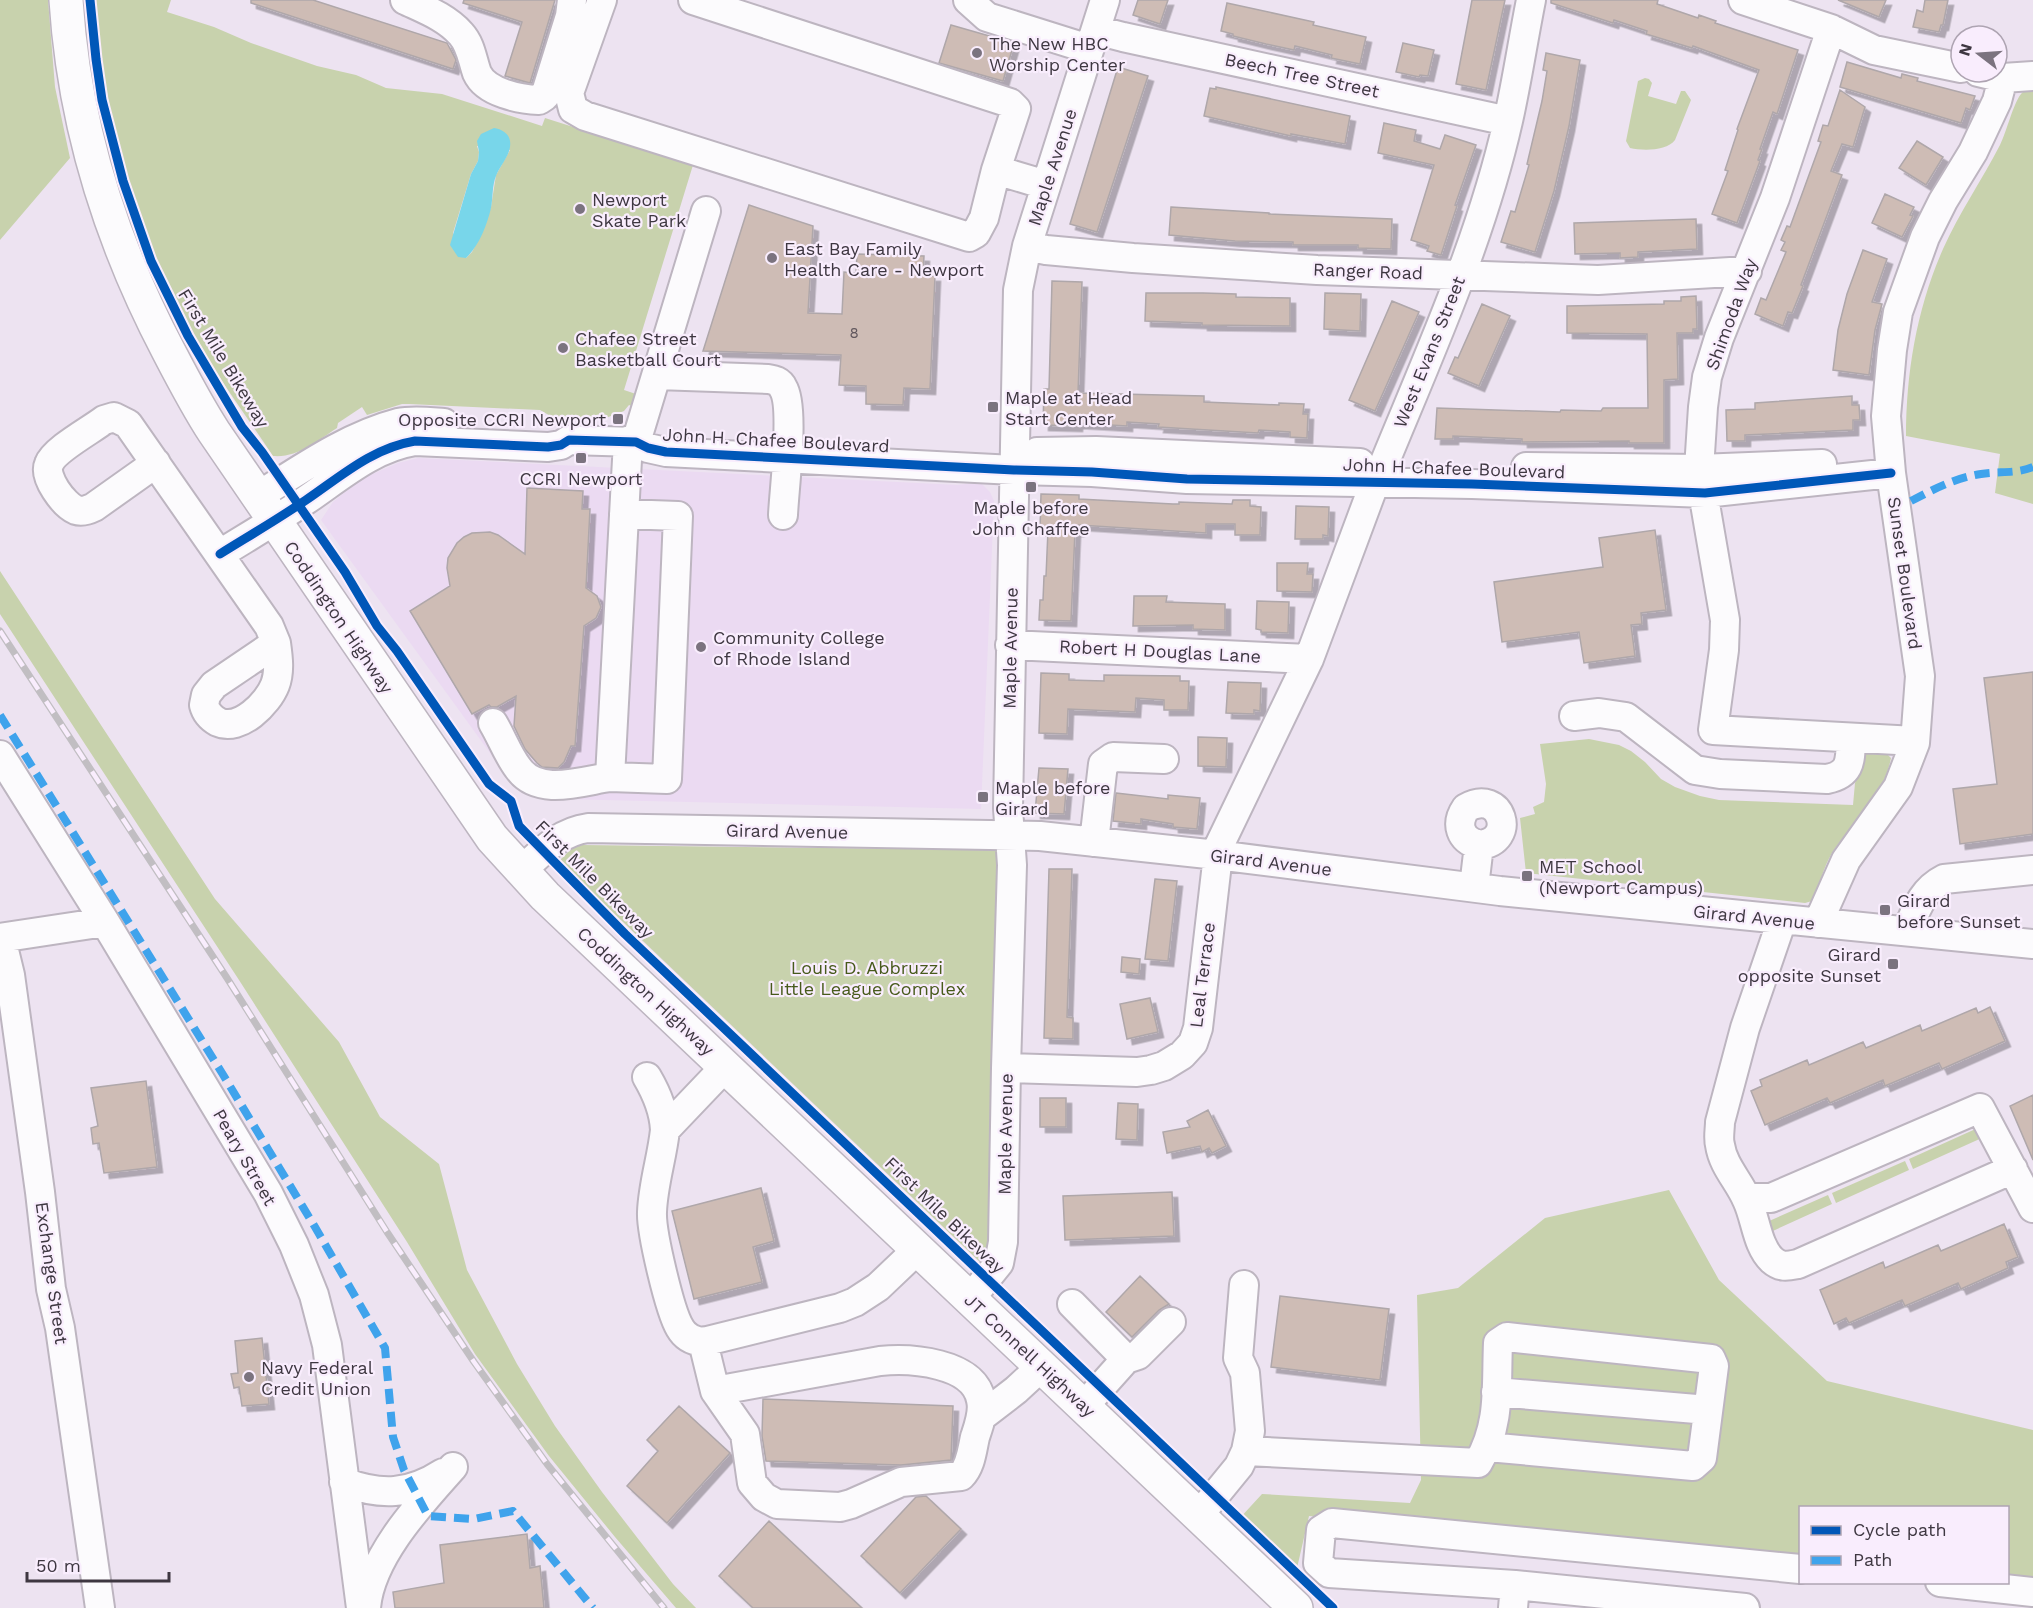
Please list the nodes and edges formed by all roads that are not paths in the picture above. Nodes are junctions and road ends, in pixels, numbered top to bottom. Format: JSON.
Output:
{"nodes":[{"id":1,"x":66,"y":0,"type":"edge"},
{"id":2,"x":405,"y":0,"type":"edge"},
{"id":3,"x":572,"y":0,"type":"edge"},
{"id":4,"x":602,"y":0,"type":"edge"},
{"id":5,"x":693,"y":0,"type":"edge"},
{"id":6,"x":968,"y":0,"type":"edge"},
{"id":7,"x":1105,"y":0,"type":"edge"},
{"id":8,"x":1531,"y":0,"type":"edge"},
{"id":9,"x":1743,"y":0,"type":"edge"},
{"id":10,"x":1831,"y":28,"type":"junction"},
{"id":11,"x":1092,"y":39,"type":"junction"},
{"id":12,"x":1949,"y":67,"type":"edge"},
{"id":13,"x":2009,"y":75,"type":"edge"},
{"id":14,"x":2033,"y":76,"type":"edge"},
{"id":15,"x":1993,"y":84,"type":"edge"},
{"id":16,"x":1508,"y":121,"type":"junction"},
{"id":17,"x":996,"y":170,"type":"junction"},
{"id":18,"x":1046,"y":185,"type":"junction"},
{"id":19,"x":706,"y":211,"type":"dead end"},
{"id":20,"x":1027,"y":246,"type":"junction"},
{"id":21,"x":1747,"y":271,"type":"junction"},
{"id":22,"x":1461,"y":274,"type":"junction"},
{"id":23,"x":657,"y":375,"type":"junction"},
{"id":24,"x":632,"y":442,"type":"junction"},
{"id":25,"x":787,"y":449,"type":"junction"},
{"id":26,"x":1015,"y":460,"type":"junction"},
{"id":27,"x":156,"y":463,"type":"dead end"},
{"id":28,"x":1890,"y":467,"type":"junction"},
{"id":29,"x":1379,"y":473,"type":"junction"},
{"id":30,"x":1702,"y":481,"type":"junction"},
{"id":31,"x":265,"y":508,"type":"junction"},
{"id":32,"x":624,"y":514,"type":"junction"},
{"id":33,"x":783,"y":515,"type":"dead end"},
{"id":34,"x":220,"y":554,"type":"junction"},
{"id":35,"x":276,"y":643,"type":"dead end"},
{"id":36,"x":1010,"y":645,"type":"junction"},
{"id":37,"x":1309,"y":659,"type":"junction"},
{"id":38,"x":1574,"y":716,"type":"dead end"},
{"id":39,"x":493,"y":723,"type":"dead end"},
{"id":40,"x":1713,"y":730,"type":"junction"},
{"id":41,"x":1851,"y":738,"type":"junction"},
{"id":42,"x":1915,"y":741,"type":"junction"},
{"id":43,"x":0,"y":755,"type":"edge"},
{"id":44,"x":1164,"y":759,"type":"dead end"},
{"id":45,"x":1695,"y":770,"type":"junction"},
{"id":46,"x":610,"y":777,"type":"junction"},
{"id":47,"x":1010,"y":835,"type":"junction"},
{"id":48,"x":1094,"y":842,"type":"junction"},
{"id":49,"x":1479,"y":845,"type":"dead end"},
{"id":50,"x":1217,"y":855,"type":"junction"},
{"id":51,"x":2033,"y":870,"type":"edge"},
{"id":52,"x":521,"y":871,"type":"junction"},
{"id":53,"x":1474,"y":887,"type":"junction"},
{"id":54,"x":1782,"y":920,"type":"junction"},
{"id":55,"x":105,"y":922,"type":"junction"},
{"id":56,"x":1818,"y":923,"type":"junction"},
{"id":57,"x":1907,"y":931,"type":"junction"},
{"id":58,"x":0,"y":938,"type":"edge"},
{"id":59,"x":2033,"y":944,"type":"edge"},
{"id":60,"x":726,"y":1066,"type":"junction"},
{"id":61,"x":1006,"y":1068,"type":"junction"},
{"id":62,"x":647,"y":1077,"type":"dead end"},
{"id":63,"x":764,"y":1102,"type":"joint"},
{"id":64,"x":665,"y":1130,"type":"junction"},
{"id":65,"x":2013,"y":1169,"type":"junction"},
{"id":66,"x":1747,"y":1198,"type":"junction"},
{"id":67,"x":2031,"y":1201,"type":"edge"},
{"id":68,"x":918,"y":1249,"type":"junction"},
{"id":69,"x":1244,"y":1285,"type":"dead end"},
{"id":70,"x":970,"y":1299,"type":"junction"},
{"id":71,"x":1072,"y":1304,"type":"dead end"},
{"id":72,"x":1171,"y":1322,"type":"dead end"},
{"id":73,"x":703,"y":1342,"type":"junction"},
{"id":74,"x":1126,"y":1359,"type":"junction"},
{"id":75,"x":1042,"y":1366,"type":"junction"},
{"id":76,"x":715,"y":1391,"type":"junction"},
{"id":77,"x":1496,"y":1392,"type":"junction"},
{"id":78,"x":1084,"y":1406,"type":"junction"},
{"id":79,"x":1708,"y":1410,"type":"junction"},
{"id":80,"x":981,"y":1417,"type":"junction"},
{"id":81,"x":1488,"y":1447,"type":"junction"},
{"id":82,"x":1246,"y":1451,"type":"junction"},
{"id":83,"x":344,"y":1482,"type":"junction"},
{"id":84,"x":1199,"y":1515,"type":"junction"},
{"id":85,"x":1799,"y":1569,"type":"edge"},
{"id":86,"x":1954,"y":1592,"type":"edge"},
{"id":87,"x":2033,"y":1592,"type":"edge"},
{"id":88,"x":1514,"y":1597,"type":"edge"},
{"id":89,"x":100,"y":1608,"type":"edge"},
{"id":90,"x":361,"y":1608,"type":"edge"},
{"id":91,"x":366,"y":1608,"type":"edge"},
{"id":92,"x":1296,"y":1608,"type":"edge"},
{"id":93,"x":1744,"y":1608,"type":"edge"}],
"edges":[{"from":1,"to":31,"type":"highway","name":"Coddington Highway"},
{"from":2,"to":3,"type":"street"},
{"from":4,"to":17,"type":"street"},
{"from":5,"to":17,"type":"street"},
{"from":6,"to":11,"type":"street","name":"Beech Tree Street"},
{"from":7,"to":11,"type":"street","name":"Maple Avenue"},
{"from":8,"to":16,"type":"street","name":"West Evans Street"},
{"from":9,"to":10,"type":"street"},
{"from":10,"to":12,"type":"street"},
{"from":10,"to":21,"type":"street","name":"Shimoda Way"},
{"from":11,"to":16,"type":"street","name":"Beech Tree Street"},
{"from":11,"to":18,"type":"street","name":"Maple Avenue"},
{"from":13,"to":14,"type":"street"},
{"from":15,"to":28,"type":"street","name":"Sunset Boulevard"},
{"from":16,"to":22,"type":"street","name":"West Evans Street"},
{"from":17,"to":18,"type":"street"},
{"from":18,"to":20,"type":"street","name":"Maple Avenue"},
{"from":19,"to":23,"type":"street"},
{"from":20,"to":22,"type":"street","name":"Ranger Road"},
{"from":20,"to":26,"type":"street","name":"Maple Avenue"},
{"from":21,"to":22,"type":"street","name":"Ranger Road"},
{"from":21,"to":30,"type":"street","name":"Shimoda Way"},
{"from":22,"to":29,"type":"street","name":"West Evans Street"},
{"from":23,"to":24,"type":"street"},
{"from":23,"to":25,"type":"street"},
{"from":24,"to":25,"type":"street","name":"John H. Chafee Boulevard"},
{"from":24,"to":31,"type":"street","name":"John H. Chafee Boulevard"},
{"from":24,"to":32,"type":"street"},
{"from":25,"to":26,"type":"street","name":"John H. Chafee Boulevard"},
{"from":25,"to":33,"type":"street"},
{"from":26,"to":29,"type":"street","name":"John H Chafee Boulevard"},
{"from":26,"to":36,"type":"street","name":"Maple Avenue"},
{"from":27,"to":34,"type":"street"},
{"from":28,"to":30,"type":"street","name":"John H Chafee Boulevard"},
{"from":28,"to":42,"type":"street","name":"Sunset Boulevard"},
{"from":29,"to":30,"type":"street","name":"John H Chafee Boulevard"},
{"from":29,"to":37,"type":"street","name":"West Evans Street"},
{"from":30,"to":40,"type":"street","name":"Shimoda Way"},
{"from":31,"to":34,"type":"street","name":"John H. Chafee Boulevard"},
{"from":31,"to":52,"type":"highway","name":"Coddington Highway"},
{"from":32,"to":46,"type":"street"},
{"from":32,"to":46,"type":"street"},
{"from":34,"to":35,"type":"street"},
{"from":36,"to":37,"type":"street","name":"Robert H Douglas Lane"},
{"from":36,"to":47,"type":"street","name":"Maple Avenue"},
{"from":37,"to":50,"type":"street","name":"West Evans Street"},
{"from":38,"to":45,"type":"street"},
{"from":39,"to":46,"type":"street"},
{"from":40,"to":41,"type":"street"},
{"from":40,"to":45,"type":"street","name":"Shimoda Way"},
{"from":41,"to":42,"type":"street"},
{"from":41,"to":45,"type":"street"},
{"from":42,"to":56,"type":"street","name":"Sunset Boulevard"},
{"from":43,"to":55,"type":"street","name":"Peary Street"},
{"from":44,"to":48,"type":"street"},
{"from":47,"to":48,"type":"street","name":"Girard Avenue"},
{"from":47,"to":52,"type":"street","name":"Girard Avenue"},
{"from":47,"to":61,"type":"street","name":"Maple Avenue"},
{"from":48,"to":50,"type":"street","name":"Girard Avenue"},
{"from":49,"to":53,"type":"street"},
{"from":50,"to":53,"type":"street","name":"Girard Avenue"},
{"from":50,"to":61,"type":"street","name":"Leal Terrace"},
{"from":51,"to":57,"type":"street"},
{"from":52,"to":60,"type":"highway","name":"Coddington Highway"},
{"from":53,"to":54,"type":"street","name":"Girard Avenue"},
{"from":54,"to":56,"type":"street","name":"Girard Avenue"},
{"from":54,"to":66,"type":"street"},
{"from":55,"to":58,"type":"street"},
{"from":55,"to":83,"type":"street","name":"Peary Street"},
{"from":56,"to":57,"type":"street","name":"Girard Avenue"},
{"from":57,"to":59,"type":"street","name":"Girard Avenue"},
{"from":58,"to":89,"type":"street","name":"Exchange Street"},
{"from":60,"to":63,"type":"highway","name":"Coddington Highway"},
{"from":60,"to":64,"type":"street"},
{"from":61,"to":70,"type":"street","name":"Maple Avenue"},
{"from":62,"to":64,"type":"street"},
{"from":63,"to":68,"type":"highway","name":"JT Connell Highway"},
{"from":64,"to":73,"type":"street"},
{"from":65,"to":66,"type":"street"},
{"from":65,"to":66,"type":"street"},
{"from":65,"to":67,"type":"street"},
{"from":68,"to":70,"type":"highway","name":"JT Connell Highway"},
{"from":68,"to":73,"type":"street"},
{"from":69,"to":82,"type":"street"},
{"from":70,"to":75,"type":"highway","name":"JT Connell Highway"},
{"from":71,"to":74,"type":"street"},
{"from":72,"to":74,"type":"street"},
{"from":73,"to":76,"type":"street"},
{"from":74,"to":78,"type":"street"},
{"from":75,"to":78,"type":"highway","name":"JT Connell Highway"},
{"from":75,"to":80,"type":"street"},
{"from":76,"to":80,"type":"street"},
{"from":76,"to":80,"type":"street"},
{"from":77,"to":79,"type":"street"},
{"from":77,"to":79,"type":"street"},
{"from":77,"to":81,"type":"street"},
{"from":78,"to":84,"type":"highway","name":"JT Connell Highway"},
{"from":79,"to":81,"type":"street"},
{"from":81,"to":82,"type":"street"},
{"from":82,"to":84,"type":"street"},
{"from":83,"to":90,"type":"street","name":"Peary Street"},
{"from":83,"to":91,"type":"street"},
{"from":84,"to":92,"type":"highway","name":"JT Connell Highway"},
{"from":85,"to":88,"type":"street"},
{"from":86,"to":87,"type":"street"},
{"from":88,"to":93,"type":"street"}]}
